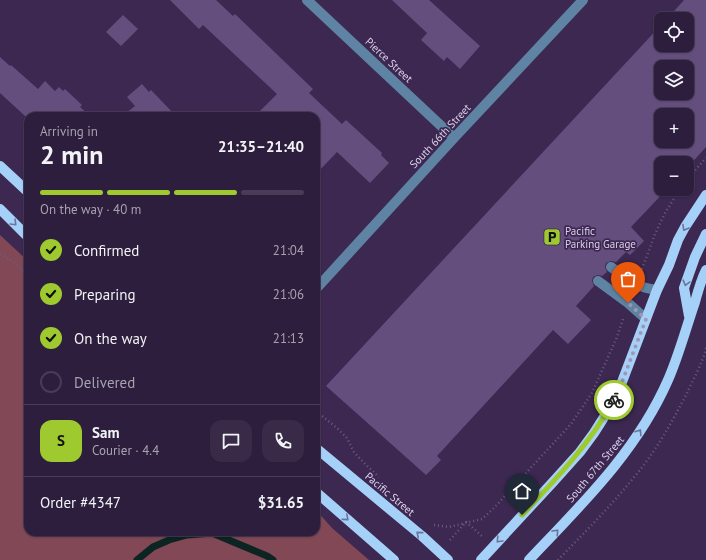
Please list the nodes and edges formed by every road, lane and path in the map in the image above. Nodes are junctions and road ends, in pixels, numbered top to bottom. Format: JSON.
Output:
{"nodes":[{"id":1,"x":307,"y":0,"type":"edge"},
{"id":2,"x":584,"y":0,"type":"edge"},
{"id":3,"x":454,"y":138,"type":"junction"},
{"id":4,"x":706,"y":158,"type":"edge"},
{"id":5,"x":0,"y":166,"type":"edge"},
{"id":6,"x":694,"y":171,"type":"edge"},
{"id":7,"x":24,"y":188,"type":"edge"},
{"id":8,"x":706,"y":195,"type":"edge"},
{"id":9,"x":676,"y":196,"type":"edge"},
{"id":10,"x":0,"y":209,"type":"edge"},
{"id":11,"x":24,"y":233,"type":"edge"},
{"id":12,"x":706,"y":234,"type":"edge"},
{"id":13,"x":0,"y":254,"type":"edge"},
{"id":14,"x":611,"y":267,"type":"dead end"},
{"id":15,"x":706,"y":270,"type":"edge"},
{"id":16,"x":24,"y":272,"type":"edge"},
{"id":17,"x":598,"y":281,"type":"dead end"},
{"id":18,"x":634,"y":284,"type":"junction"},
{"id":19,"x":320,"y":285,"type":"edge"},
{"id":20,"x":657,"y":290,"type":"junction"},
{"id":21,"x":628,"y":303,"type":"junction"},
{"id":22,"x":689,"y":317,"type":"junction"},
{"id":23,"x":646,"y":319,"type":"junction"},
{"id":24,"x":320,"y":414,"type":"edge"},
{"id":25,"x":320,"y":451,"type":"edge"},
{"id":26,"x":382,"y":479,"type":"dead end"},
{"id":27,"x":320,"y":495,"type":"edge"},
{"id":28,"x":433,"y":524,"type":"dead end"},
{"id":29,"x":394,"y":560,"type":"edge"},
{"id":30,"x":448,"y":560,"type":"edge"},
{"id":31,"x":481,"y":560,"type":"edge"},
{"id":32,"x":530,"y":560,"type":"edge"}],
"edges":[{"from":1,"to":3,"type":"street","name":"Pierce Street"},
{"from":2,"to":3,"type":"street","name":"South 66th Street"},
{"from":3,"to":19,"type":"street","name":"South 66th Street"},
{"from":4,"to":6,"type":"path"},
{"from":5,"to":7,"type":"main road"},
{"from":8,"to":20,"type":"main road","name":"South 67th Street","one_way":true},
{"from":9,"to":18,"type":"path"},
{"from":10,"to":11,"type":"main road","one_way":true},
{"from":12,"to":22,"type":"main road","one_way":true},
{"from":13,"to":16,"type":"path"},
{"from":14,"to":18,"type":"street"},
{"from":15,"to":22,"type":"main road","name":"South 67th Street"},
{"from":17,"to":21,"type":"street"},
{"from":18,"to":20,"type":"street"},
{"from":20,"to":23,"type":"main road","name":"South 67th Street"},
{"from":21,"to":23,"type":"street"},
{"from":21,"to":28,"type":"path"},
{"from":32,"to":22,"type":"main road","name":"South 67th Street","one_way":true},
{"from":23,"to":31,"type":"main road","name":"South 67th Street","one_way":true},
{"from":24,"to":26,"type":"path"},
{"from":30,"to":25,"type":"main road","name":"Pacific Street","one_way":true},
{"from":27,"to":29,"type":"main road","one_way":true}]}
